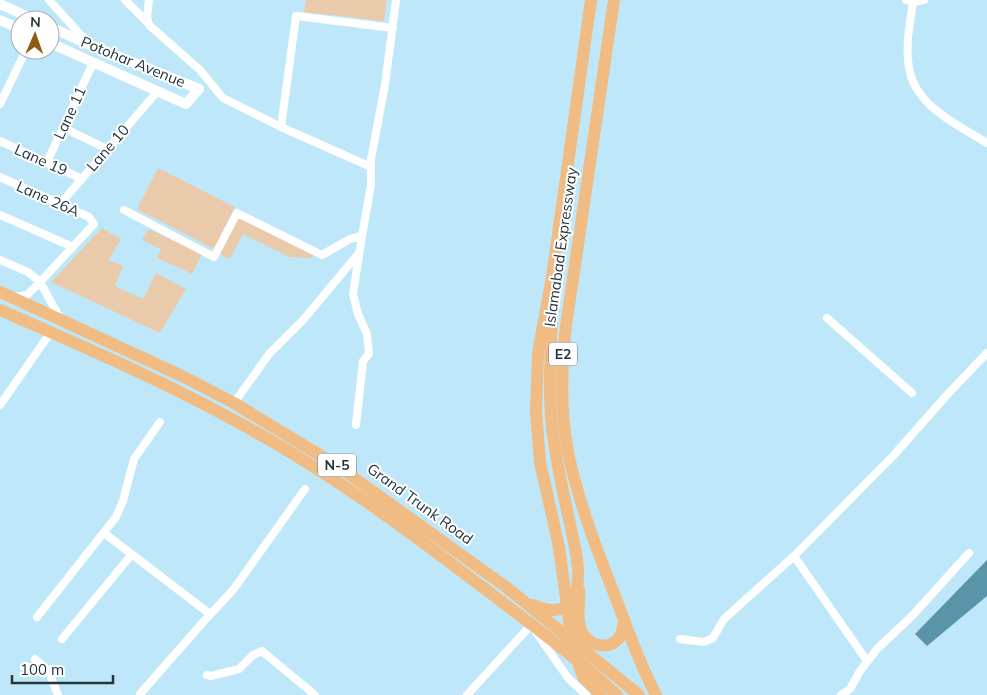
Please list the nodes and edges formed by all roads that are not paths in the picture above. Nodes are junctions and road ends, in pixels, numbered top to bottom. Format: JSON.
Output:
{"nodes":[{"id":1,"x":50,"y":0,"type":"edge"},
{"id":2,"x":124,"y":0,"type":"edge"},
{"id":3,"x":149,"y":0,"type":"edge"},
{"id":4,"x":396,"y":0,"type":"edge"},
{"id":5,"x":590,"y":0,"type":"edge"},
{"id":6,"x":614,"y":0,"type":"edge"},
{"id":7,"x":924,"y":0,"type":"edge"},
{"id":8,"x":909,"y":1,"type":"edge"},
{"id":9,"x":0,"y":4,"type":"edge"},
{"id":10,"x":13,"y":10,"type":"edge"},
{"id":11,"x":149,"y":25,"type":"junction"},
{"id":12,"x":393,"y":28,"type":"junction"},
{"id":13,"x":60,"y":32,"type":"edge"},
{"id":14,"x":90,"y":45,"type":"junction"},
{"id":15,"x":60,"y":48,"type":"edge"},
{"id":16,"x":21,"y":60,"type":"edge"},
{"id":17,"x":93,"y":64,"type":"junction"},
{"id":18,"x":157,"y":92,"type":"junction"},
{"id":19,"x":0,"y":104,"type":"edge"},
{"id":20,"x":281,"y":127,"type":"junction"},
{"id":21,"x":64,"y":128,"type":"junction"},
{"id":22,"x":0,"y":141,"type":"edge"},
{"id":23,"x":987,"y":143,"type":"edge"},
{"id":24,"x":107,"y":149,"type":"junction"},
{"id":25,"x":47,"y":162,"type":"junction"},
{"id":26,"x":371,"y":167,"type":"junction"},
{"id":27,"x":0,"y":177,"type":"edge"},
{"id":28,"x":82,"y":179,"type":"junction"},
{"id":29,"x":60,"y":204,"type":"junction"},
{"id":30,"x":124,"y":210,"type":"dead end"},
{"id":31,"x":0,"y":215,"type":"edge"},
{"id":32,"x":362,"y":236,"type":"junction"},
{"id":33,"x":73,"y":247,"type":"junction"},
{"id":34,"x":360,"y":253,"type":"junction"},
{"id":35,"x":0,"y":260,"type":"edge"},
{"id":36,"x":552,"y":277,"type":"junction"},
{"id":37,"x":40,"y":282,"type":"junction"},
{"id":38,"x":5,"y":295,"type":"edge"},
{"id":39,"x":0,"y":310,"type":"edge"},
{"id":40,"x":827,"y":318,"type":"dead end"},
{"id":41,"x":61,"y":320,"type":"junction"},
{"id":42,"x":51,"y":332,"type":"junction"},
{"id":43,"x":987,"y":353,"type":"edge"},
{"id":44,"x":912,"y":392,"type":"dead end"},
{"id":45,"x":234,"y":403,"type":"junction"},
{"id":46,"x":0,"y":405,"type":"edge"},
{"id":47,"x":160,"y":422,"type":"dead end"},
{"id":48,"x":356,"y":425,"type":"dead end"},
{"id":49,"x":305,"y":489,"type":"dead end"},
{"id":50,"x":104,"y":533,"type":"junction"},
{"id":51,"x":969,"y":553,"type":"dead end"},
{"id":52,"x":132,"y":554,"type":"junction"},
{"id":53,"x":794,"y":556,"type":"junction"},
{"id":54,"x":578,"y":577,"type":"junction"},
{"id":55,"x":520,"y":598,"type":"junction"},
{"id":56,"x":210,"y":614,"type":"junction"},
{"id":57,"x":37,"y":617,"type":"dead end"},
{"id":58,"x":624,"y":619,"type":"junction"},
{"id":59,"x":532,"y":625,"type":"junction"},
{"id":60,"x":62,"y":639,"type":"dead end"},
{"id":61,"x":680,"y":639,"type":"dead end"},
{"id":62,"x":35,"y":659,"type":"dead end"},
{"id":63,"x":866,"y":661,"type":"junction"},
{"id":64,"x":207,"y":674,"type":"dead end"},
{"id":65,"x":140,"y":694,"type":"dead end"},
{"id":66,"x":58,"y":695,"type":"edge"},
{"id":67,"x":315,"y":695,"type":"edge"},
{"id":68,"x":468,"y":695,"type":"edge"},
{"id":69,"x":586,"y":695,"type":"edge"},
{"id":70,"x":601,"y":695,"type":"edge"},
{"id":71,"x":617,"y":695,"type":"edge"},
{"id":72,"x":639,"y":695,"type":"edge"},
{"id":73,"x":656,"y":695,"type":"edge"},
{"id":74,"x":841,"y":695,"type":"edge"}],
"edges":[{"from":1,"to":14,"type":"street"},
{"from":2,"to":11,"type":"street"},
{"from":3,"to":11,"type":"street"},
{"from":4,"to":12,"type":"street"},
{"from":5,"to":36,"type":"highway","name":"Islamabad Expressway"},
{"from":6,"to":58,"type":"highway","name":"Islamabad Expressway","number":"E2"},
{"from":7,"to":8,"type":"street"},
{"from":8,"to":23,"type":"street"},
{"from":9,"to":10,"type":"street"},
{"from":11,"to":20,"type":"street"},
{"from":12,"to":20,"type":"street"},
{"from":12,"to":26,"type":"street"},
{"from":13,"to":14,"type":"street","name":"Potohar Avenue"},
{"from":14,"to":18,"type":"street","name":"Potohar Avenue"},
{"from":15,"to":17,"type":"street","name":"Potohar Avenue"},
{"from":16,"to":19,"type":"street"},
{"from":17,"to":18,"type":"street","name":"Potohar Avenue"},
{"from":17,"to":21,"type":"street","name":"Lane 11"},
{"from":18,"to":24,"type":"street","name":"Lane 10"},
{"from":20,"to":26,"type":"street"},
{"from":21,"to":24,"type":"street"},
{"from":21,"to":25,"type":"street","name":"Lane 11"},
{"from":22,"to":25,"type":"street","name":"Lane 19"},
{"from":24,"to":28,"type":"street","name":"Lane 10"},
{"from":25,"to":28,"type":"street","name":"Lane 19"},
{"from":26,"to":32,"type":"street"},
{"from":27,"to":29,"type":"street","name":"Lane 26A"},
{"from":28,"to":29,"type":"street","name":"Lane 10"},
{"from":29,"to":33,"type":"street","name":"Lane 26A"},
{"from":30,"to":32,"type":"street"},
{"from":31,"to":33,"type":"street"},
{"from":32,"to":34,"type":"street"},
{"from":33,"to":37,"type":"street"},
{"from":34,"to":45,"type":"street"},
{"from":34,"to":48,"type":"street"},
{"from":35,"to":37,"type":"street"},
{"from":36,"to":54,"type":"highway"},
{"from":36,"to":70,"type":"highway"},
{"from":37,"to":38,"type":"street"},
{"from":37,"to":41,"type":"street"},
{"from":38,"to":41,"type":"highway","name":"Grand Trunk Road","number":"N-5"},
{"from":39,"to":42,"type":"highway","name":"Grand Trunk Road","number":"N-5"},
{"from":40,"to":44,"type":"street"},
{"from":41,"to":45,"type":"highway","name":"Grand Trunk Road","number":"N-5"},
{"from":42,"to":46,"type":"street"},
{"from":42,"to":59,"type":"highway","name":"Grand Trunk Road","number":"N-5"},
{"from":43,"to":53,"type":"street"},
{"from":45,"to":55,"type":"highway","name":"Grand Trunk Road","number":"N-5"},
{"from":47,"to":50,"type":"street"},
{"from":49,"to":56,"type":"street"},
{"from":50,"to":52,"type":"street"},
{"from":50,"to":57,"type":"street"},
{"from":51,"to":63,"type":"street"},
{"from":52,"to":56,"type":"street"},
{"from":52,"to":60,"type":"street"},
{"from":53,"to":61,"type":"street"},
{"from":53,"to":63,"type":"street"},
{"from":54,"to":55,"type":"highway"},
{"from":54,"to":58,"type":"highway"},
{"from":55,"to":72,"type":"highway","name":"Grand Trunk Road","number":"N-5"},
{"from":56,"to":65,"type":"street"},
{"from":58,"to":73,"type":"highway","name":"Islamabad Expressway","number":"E2"},
{"from":59,"to":68,"type":"street"},
{"from":59,"to":69,"type":"street"},
{"from":59,"to":71,"type":"highway","name":"Grand Trunk Road","number":"N-5"},
{"from":62,"to":66,"type":"street"},
{"from":63,"to":74,"type":"street"},
{"from":64,"to":67,"type":"street"}]}
